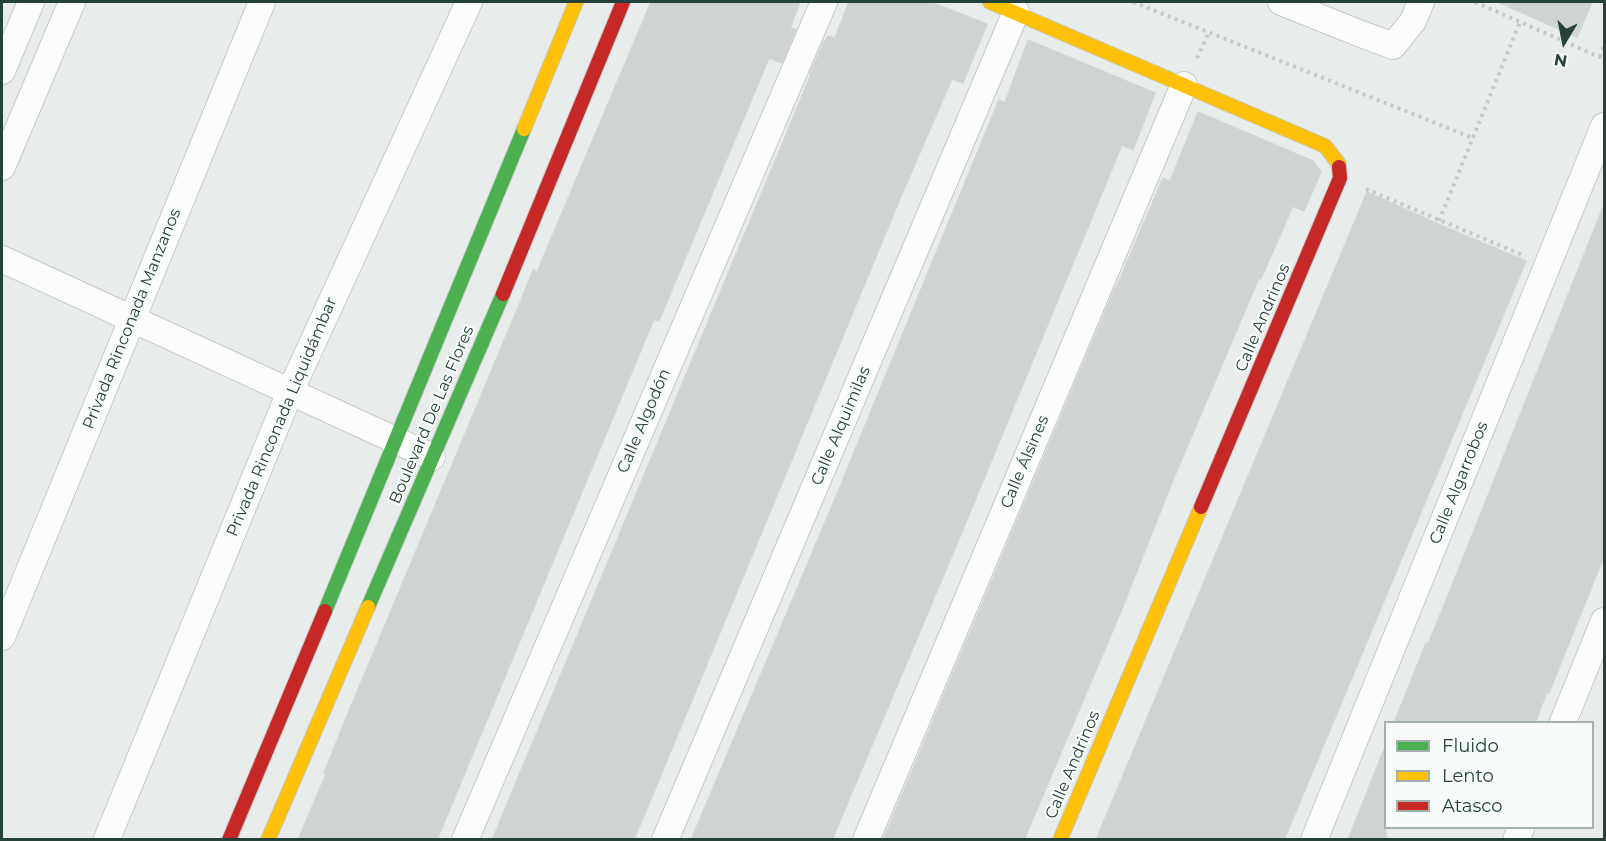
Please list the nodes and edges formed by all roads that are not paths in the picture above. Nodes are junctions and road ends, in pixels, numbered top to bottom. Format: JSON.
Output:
{"nodes":[{"id":1,"x":31,"y":2,"type":"edge"},
{"id":2,"x":72,"y":2,"type":"edge"},
{"id":3,"x":262,"y":2,"type":"edge"},
{"id":4,"x":469,"y":2,"type":"edge"},
{"id":5,"x":576,"y":2,"type":"edge"},
{"id":6,"x":623,"y":2,"type":"edge"},
{"id":7,"x":824,"y":2,"type":"edge"},
{"id":8,"x":990,"y":2,"type":"edge"},
{"id":9,"x":1281,"y":2,"type":"edge"},
{"id":10,"x":1421,"y":2,"type":"edge"},
{"id":11,"x":1016,"y":12,"type":"junction"},
{"id":12,"x":2,"y":71,"type":"edge"},
{"id":13,"x":1184,"y":85,"type":"junction"},
{"id":14,"x":1605,"y":126,"type":"edge"},
{"id":15,"x":2,"y":167,"type":"edge"},
{"id":16,"x":2,"y":258,"type":"edge"},
{"id":17,"x":132,"y":319,"type":"junction"},
{"id":18,"x":290,"y":392,"type":"junction"},
{"id":19,"x":396,"y":441,"type":"junction"},
{"id":20,"x":432,"y":457,"type":"junction"},
{"id":21,"x":1605,"y":621,"type":"edge"},
{"id":22,"x":2,"y":637,"type":"edge"},
{"id":23,"x":1564,"y":721,"type":"edge"},
{"id":24,"x":107,"y":839,"type":"edge"},
{"id":25,"x":229,"y":840,"type":"edge"},
{"id":26,"x":268,"y":840,"type":"edge"},
{"id":27,"x":465,"y":840,"type":"edge"},
{"id":28,"x":665,"y":840,"type":"edge"},
{"id":29,"x":866,"y":840,"type":"edge"},
{"id":30,"x":1060,"y":840,"type":"edge"},
{"id":31,"x":1314,"y":840,"type":"edge"}],
"edges":[{"from":1,"to":12,"type":"street"},
{"from":2,"to":15,"type":"street"},
{"from":3,"to":17,"type":"street","name":"Privada Rinconada Manzanos"},
{"from":4,"to":18,"type":"street","name":"Privada Rinconada Liquidámbar"},
{"from":5,"to":19,"type":"street","name":"Boulevard De Las Flores"},
{"from":6,"to":20,"type":"street","name":"Boulevard De Las Flores"},
{"from":7,"to":27,"type":"street","name":"Calle Algodón"},
{"from":8,"to":11,"type":"street"},
{"from":9,"to":10,"type":"street"},
{"from":11,"to":13,"type":"street"},
{"from":11,"to":28,"type":"street","name":"Calle Alquimilas"},
{"from":13,"to":29,"type":"street","name":"Calle Álsines"},
{"from":13,"to":30,"type":"street","name":"Calle Andrinos"},
{"from":14,"to":31,"type":"street","name":"Calle Algarrobos"},
{"from":16,"to":17,"type":"street"},
{"from":17,"to":18,"type":"street"},
{"from":17,"to":22,"type":"street","name":"Privada Rinconada Manzanos"},
{"from":18,"to":19,"type":"street"},
{"from":18,"to":24,"type":"street","name":"Privada Rinconada Liquidámbar"},
{"from":19,"to":20,"type":"street"},
{"from":19,"to":25,"type":"street","name":"Boulevard De Las Flores"},
{"from":20,"to":26,"type":"street","name":"Boulevard De Las Flores"},
{"from":21,"to":23,"type":"street"}]}
